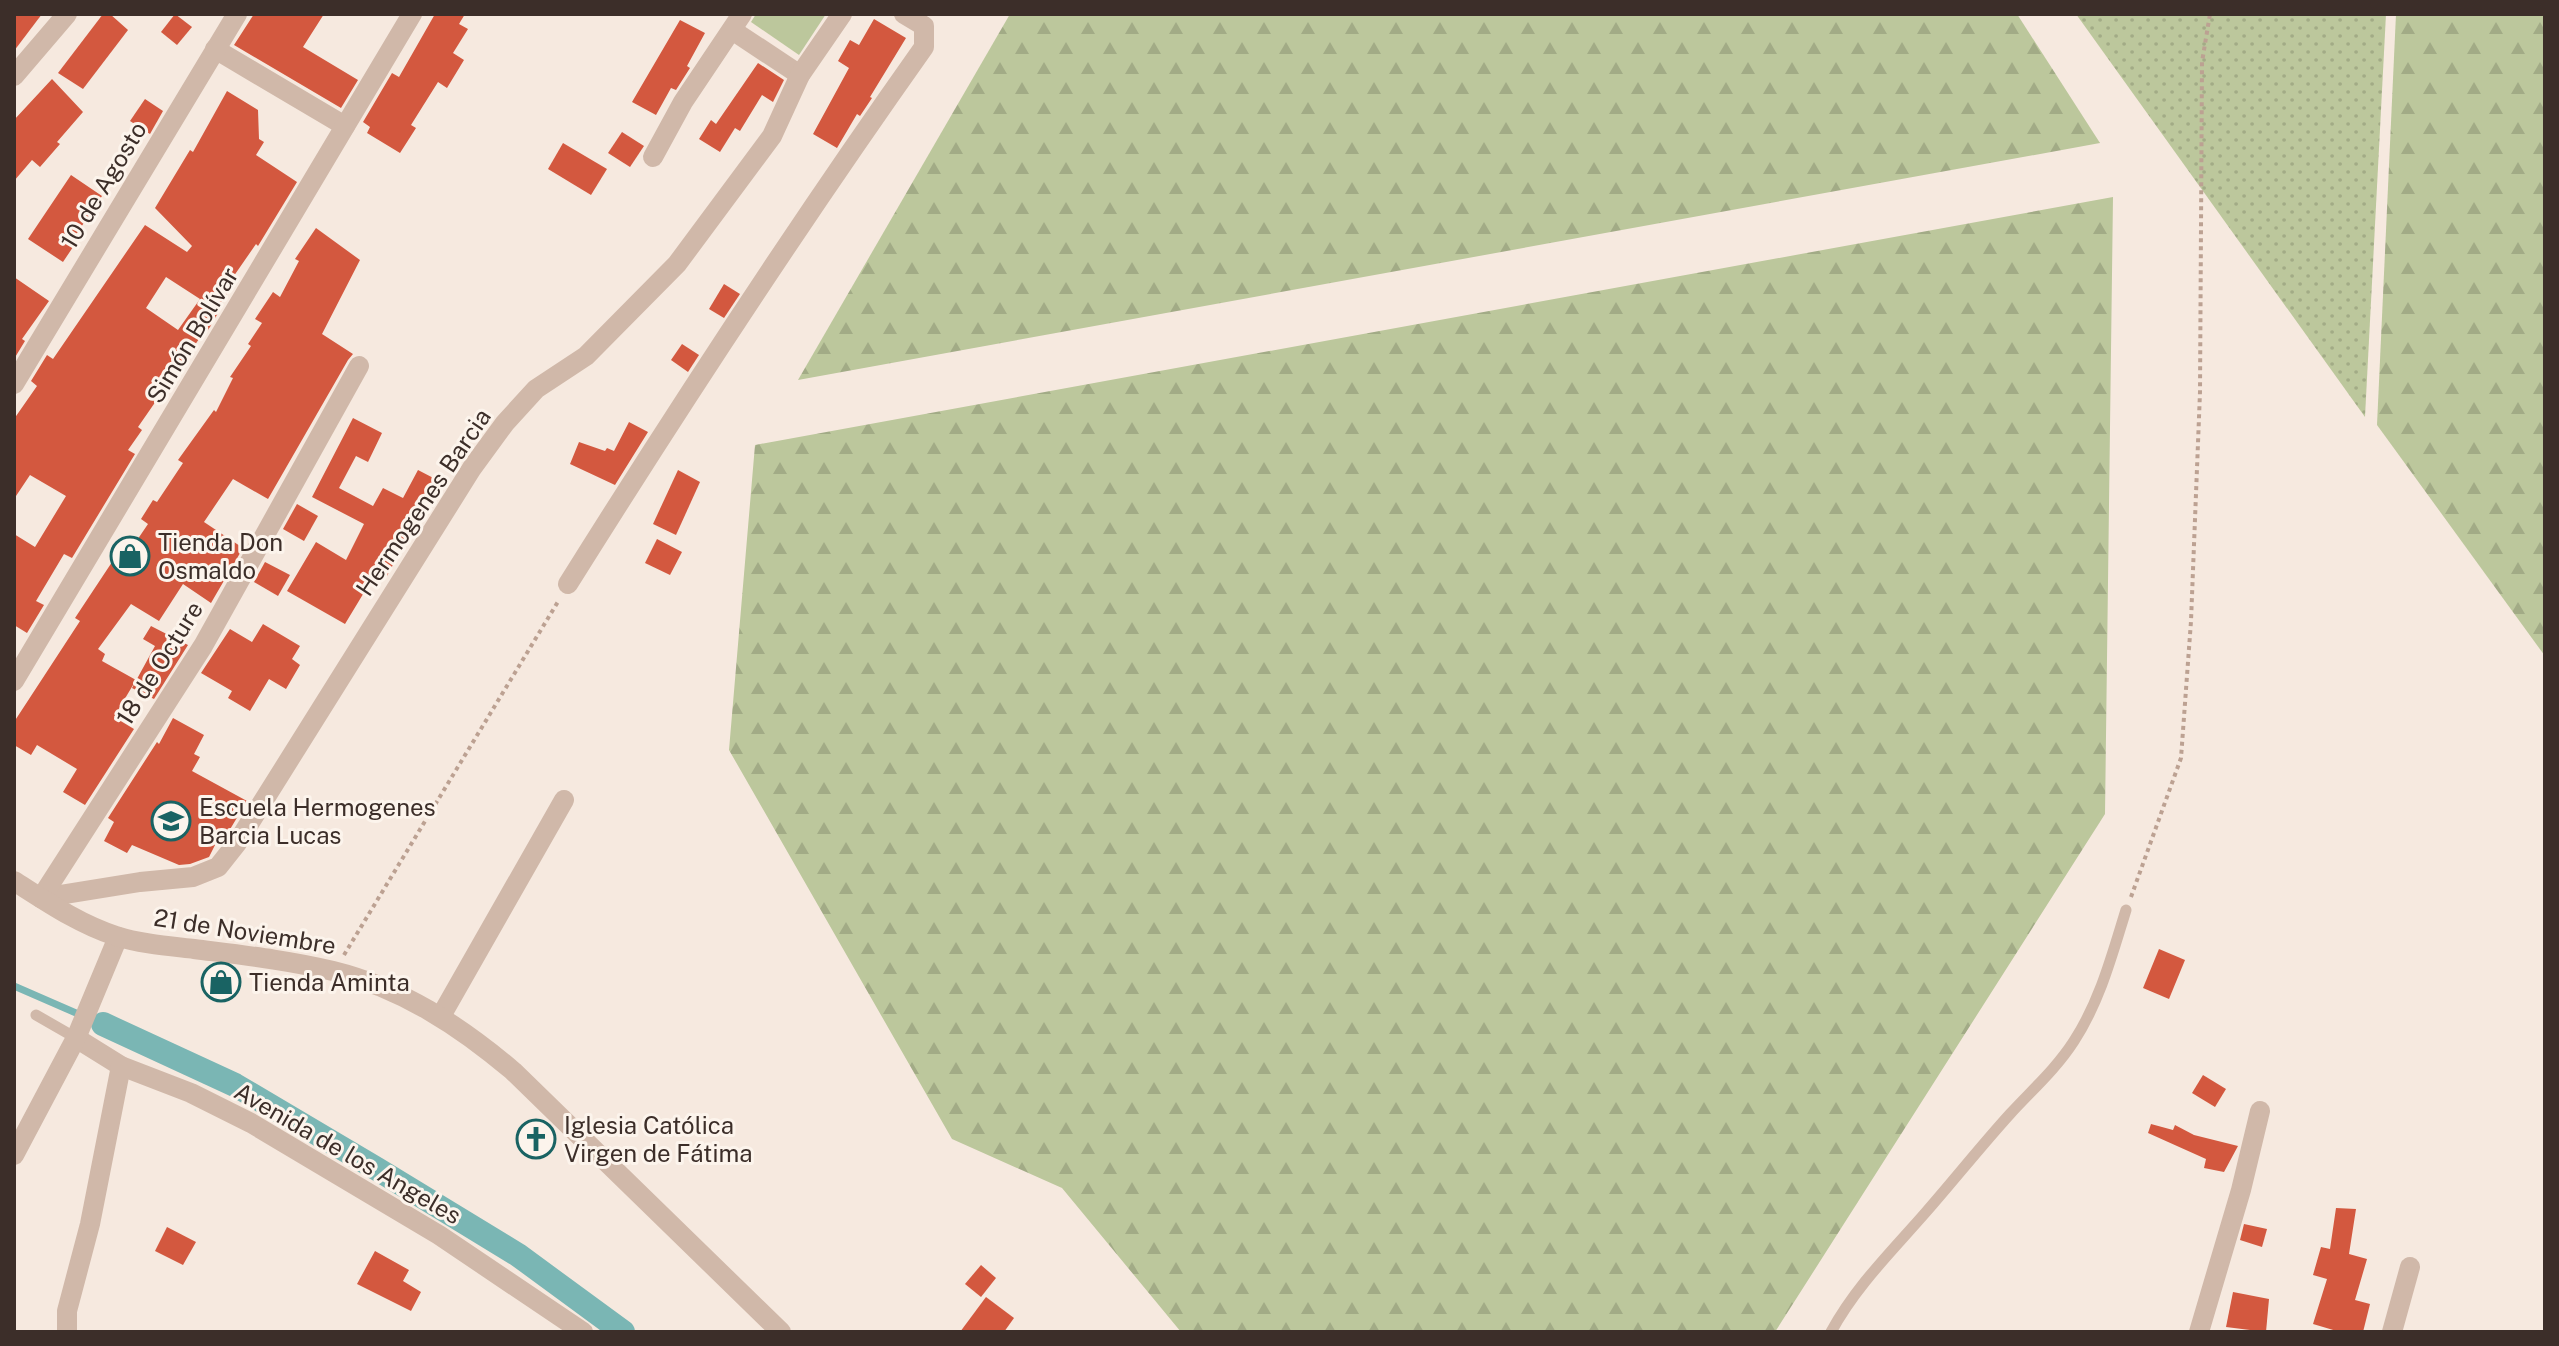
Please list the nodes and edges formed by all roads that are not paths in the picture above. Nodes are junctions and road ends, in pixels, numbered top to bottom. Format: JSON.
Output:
{"nodes":[{"id":1,"x":67,"y":14,"type":"edge"},
{"id":2,"x":237,"y":14,"type":"edge"},
{"id":3,"x":412,"y":14,"type":"edge"},
{"id":4,"x":842,"y":14,"type":"edge"},
{"id":5,"x":904,"y":14,"type":"edge"},
{"id":6,"x":737,"y":22,"type":"edge"},
{"id":7,"x":215,"y":49,"type":"junction"},
{"id":8,"x":800,"y":75,"type":"junction"},
{"id":9,"x":14,"y":76,"type":"edge"},
{"id":10,"x":345,"y":126,"type":"junction"},
{"id":11,"x":653,"y":157,"type":"dead end"},
{"id":12,"x":359,"y":366,"type":"dead end"},
{"id":13,"x":14,"y":384,"type":"edge"},
{"id":14,"x":568,"y":584,"type":"road end"},
{"id":15,"x":14,"y":681,"type":"edge"},
{"id":16,"x":564,"y":800,"type":"dead end"},
{"id":17,"x":14,"y":881,"type":"edge"},
{"id":18,"x":41,"y":898,"type":"junction"},
{"id":19,"x":2126,"y":910,"type":"road end"},
{"id":20,"x":118,"y":937,"type":"junction"},
{"id":21,"x":36,"y":1015,"type":"dead end"},
{"id":22,"x":441,"y":1016,"type":"junction"},
{"id":23,"x":76,"y":1038,"type":"junction"},
{"id":24,"x":121,"y":1066,"type":"junction"},
{"id":25,"x":2260,"y":1111,"type":"dead end"},
{"id":26,"x":14,"y":1155,"type":"edge"},
{"id":27,"x":2410,"y":1267,"type":"dead end"},
{"id":28,"x":67,"y":1332,"type":"edge"},
{"id":29,"x":583,"y":1332,"type":"edge"},
{"id":30,"x":781,"y":1332,"type":"edge"},
{"id":31,"x":1831,"y":1332,"type":"edge"},
{"id":32,"x":2199,"y":1332,"type":"edge"},
{"id":33,"x":2392,"y":1332,"type":"edge"}],
"edges":[{"from":1,"to":9,"type":"street"},
{"from":2,"to":7,"type":"street","name":"10 de Agosto"},
{"from":3,"to":10,"type":"street","name":"Simón Bolívar"},
{"from":4,"to":8,"type":"street","name":"Hermogenes Barcia"},
{"from":5,"to":14,"type":"street"},
{"from":6,"to":8,"type":"street"},
{"from":6,"to":11,"type":"street"},
{"from":7,"to":10,"type":"street"},
{"from":7,"to":13,"type":"street","name":"10 de Agosto"},
{"from":8,"to":18,"type":"street","name":"Hermogenes Barcia"},
{"from":10,"to":15,"type":"street","name":"Simón Bolívar"},
{"from":12,"to":18,"type":"street","name":"18 de Octure"},
{"from":16,"to":22,"type":"street"},
{"from":17,"to":18,"type":"street","name":"21 de Noviembre"},
{"from":18,"to":20,"type":"street","name":"21 de Noviembre"},
{"from":19,"to":31,"type":"lane"},
{"from":20,"to":22,"type":"street","name":"21 de Noviembre"},
{"from":20,"to":23,"type":"street"},
{"from":21,"to":23,"type":"lane"},
{"from":22,"to":30,"type":"street","name":"21 de Noviembre"},
{"from":23,"to":24,"type":"street","name":"Avenida de los Angeles"},
{"from":23,"to":26,"type":"street"},
{"from":24,"to":28,"type":"street"},
{"from":24,"to":29,"type":"street","name":"Avenida de los Angeles"},
{"from":25,"to":32,"type":"street"},
{"from":27,"to":33,"type":"street"}]}
